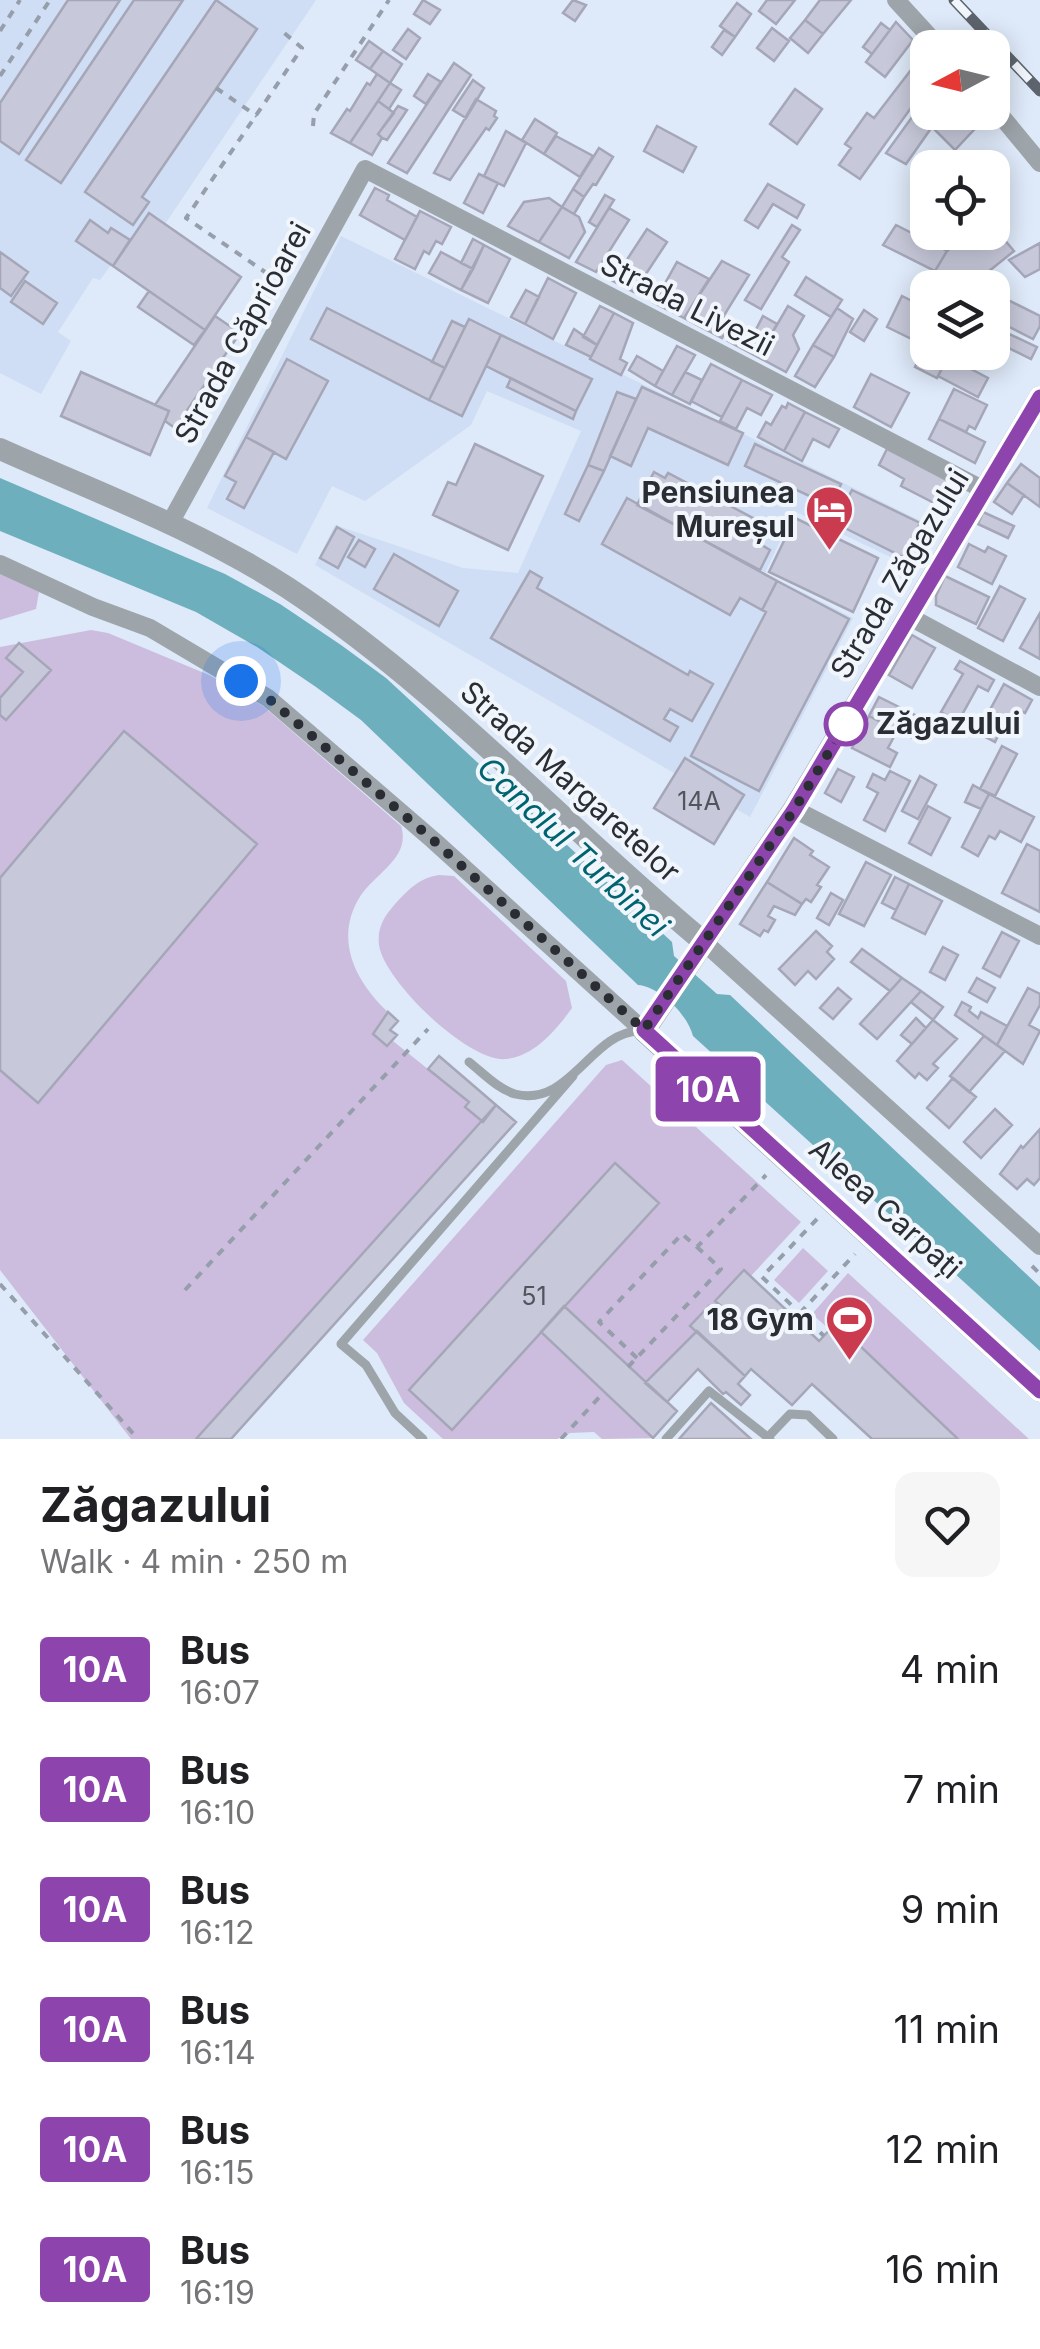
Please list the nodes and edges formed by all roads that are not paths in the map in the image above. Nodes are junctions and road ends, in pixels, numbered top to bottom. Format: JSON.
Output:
{"nodes":[{"id":1,"x":896,"y":0,"type":"edge"},
{"id":2,"x":924,"y":30,"type":"edge"},
{"id":3,"x":1010,"y":127,"type":"edge"},
{"id":4,"x":1040,"y":163,"type":"edge"},
{"id":5,"x":365,"y":169,"type":"joint"},
{"id":6,"x":1040,"y":397,"type":"edge"},
{"id":7,"x":0,"y":449,"type":"edge"},
{"id":8,"x":984,"y":490,"type":"junction"},
{"id":9,"x":169,"y":524,"type":"junction"},
{"id":10,"x":0,"y":564,"type":"edge"},
{"id":11,"x":910,"y":617,"type":"junction"},
{"id":12,"x":1040,"y":687,"type":"edge"},
{"id":13,"x":794,"y":810,"type":"junction"},
{"id":14,"x":1040,"y":936,"type":"edge"},
{"id":15,"x":705,"y":943,"type":"junction"},
{"id":16,"x":651,"y":1021,"type":"junction"},
{"id":17,"x":469,"y":1062,"type":"dead end"},
{"id":18,"x":573,"y":1076,"type":"junction"},
{"id":19,"x":1040,"y":1246,"type":"edge"},
{"id":20,"x":1040,"y":1390,"type":"edge"},
{"id":21,"x":769,"y":1438,"type":"edge"},
{"id":22,"x":423,"y":1439,"type":"edge"},
{"id":23,"x":666,"y":1439,"type":"edge"},
{"id":24,"x":832,"y":1439,"type":"edge"}],
"edges":[{"from":1,"to":2,"type":"street"},
{"from":3,"to":4,"type":"street"},
{"from":5,"to":8,"type":"street","name":"Strada Livezii"},
{"from":5,"to":9,"type":"street","name":"Strada Căprioarei"},
{"from":6,"to":8,"type":"street","name":"Strada Zăgazului"},
{"from":7,"to":9,"type":"street","name":"Strada Margaretelor"},
{"from":8,"to":11,"type":"street","name":"Strada Zăgazului"},
{"from":9,"to":15,"type":"street","name":"Strada Margaretelor"},
{"from":10,"to":16,"type":"street"},
{"from":11,"to":12,"type":"street"},
{"from":11,"to":13,"type":"street","name":"Strada Zăgazului"},
{"from":13,"to":14,"type":"street"},
{"from":13,"to":15,"type":"street","name":"Strada Zăgazului"},
{"from":15,"to":16,"type":"street","name":"Strada Zăgazului"},
{"from":15,"to":19,"type":"street","name":"Strada Margaretelor"},
{"from":16,"to":18,"type":"lane"},
{"from":16,"to":20,"type":"street","name":"Aleea Carpați"},
{"from":17,"to":18,"type":"lane"},
{"from":18,"to":22,"type":"lane"},
{"from":21,"to":23,"type":"lane"},
{"from":21,"to":24,"type":"lane"}]}
